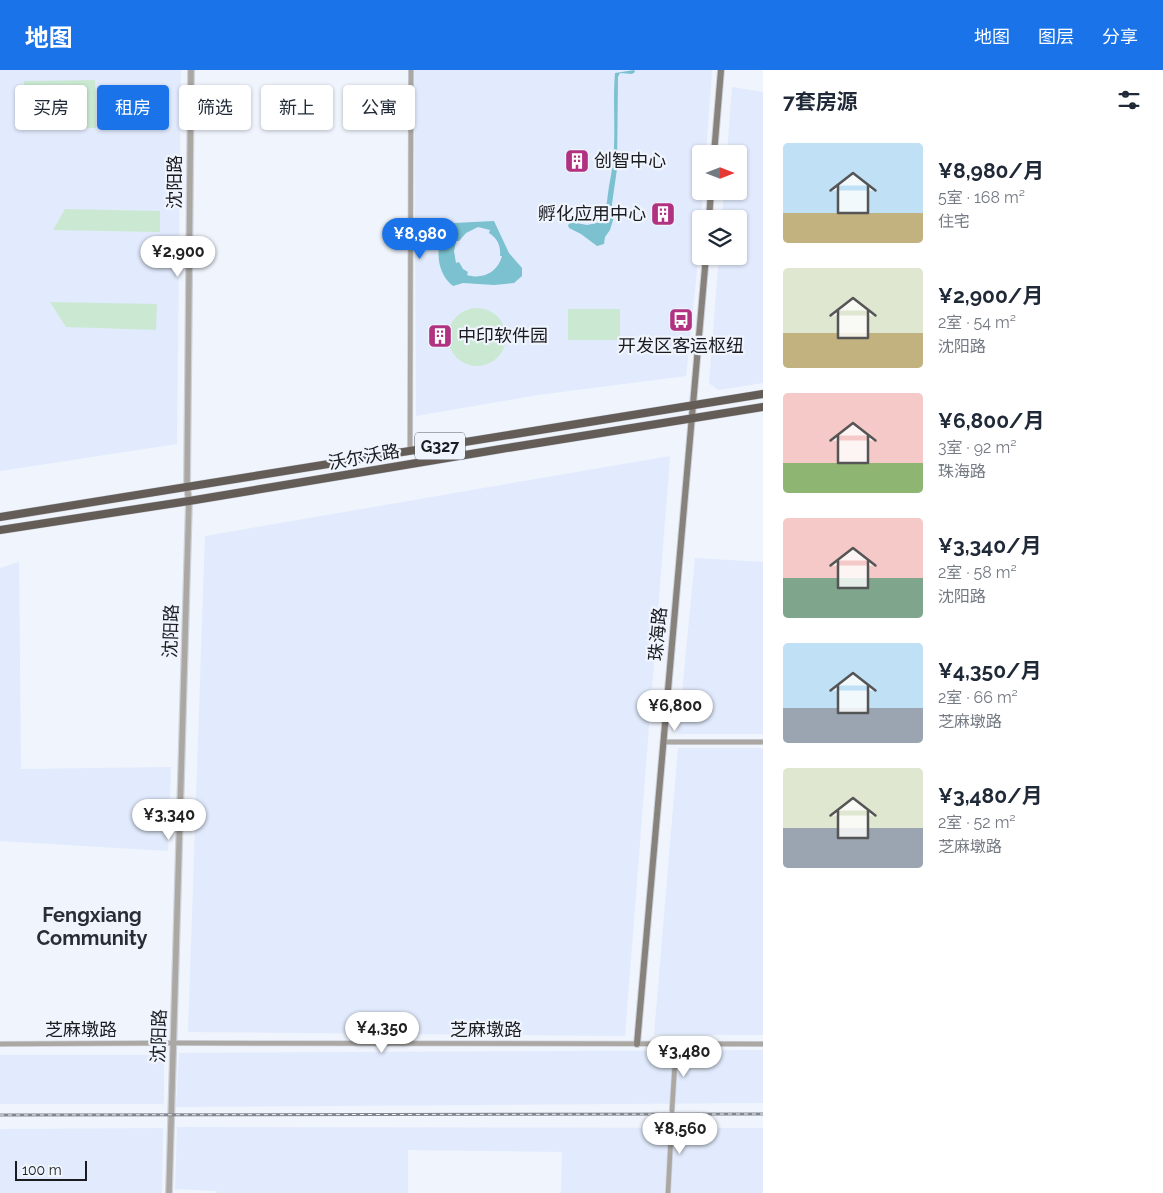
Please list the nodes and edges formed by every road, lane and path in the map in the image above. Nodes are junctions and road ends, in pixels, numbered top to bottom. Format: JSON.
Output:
{"nodes":[{"id":1,"x":190,"y":70,"type":"edge"},
{"id":2,"x":411,"y":70,"type":"edge"},
{"id":3,"x":721,"y":70,"type":"edge"},
{"id":4,"x":715,"y":145,"type":"edge"},
{"id":5,"x":705,"y":265,"type":"edge"},
{"id":6,"x":763,"y":394,"type":"edge"},
{"id":7,"x":693,"y":405,"type":"junction"},
{"id":8,"x":763,"y":407,"type":"edge"},
{"id":9,"x":692,"y":419,"type":"junction"},
{"id":10,"x":410,"y":451,"type":"junction"},
{"id":11,"x":187,"y":487,"type":"junction"},
{"id":12,"x":190,"y":502,"type":"junction"},
{"id":13,"x":0,"y":517,"type":"edge"},
{"id":14,"x":0,"y":530,"type":"edge"},
{"id":15,"x":663,"y":742,"type":"junction"},
{"id":16,"x":763,"y":742,"type":"edge"},
{"id":17,"x":173,"y":1043,"type":"junction"},
{"id":18,"x":0,"y":1044,"type":"edge"},
{"id":19,"x":637,"y":1044,"type":"junction"},
{"id":20,"x":763,"y":1044,"type":"edge"},
{"id":21,"x":676,"y":1045,"type":"junction"},
{"id":22,"x":672,"y":1110,"type":"dead end"},
{"id":23,"x":672,"y":1116,"type":"dead end"},
{"id":24,"x":169,"y":1193,"type":"edge"},
{"id":25,"x":668,"y":1193,"type":"edge"}],
"edges":[{"from":1,"to":11,"type":"street","name":"沈阳路"},
{"from":2,"to":10,"type":"street"},
{"from":3,"to":4,"type":"main road"},
{"from":5,"to":7,"type":"main road","name":"珠海路"},
{"from":6,"to":7,"type":"highway","name":"沃尔沃路","number":"G327"},
{"from":7,"to":9,"type":"main road","name":"珠海路"},
{"from":7,"to":10,"type":"highway","name":"沃尔沃路","number":"G327"},
{"from":8,"to":9,"type":"highway","name":"沃尔沃路","number":"G327"},
{"from":9,"to":12,"type":"highway","name":"沃尔沃路","number":"G327"},
{"from":9,"to":15,"type":"main road","name":"珠海路"},
{"from":10,"to":11,"type":"highway","name":"沃尔沃路","number":"G327"},
{"from":11,"to":12,"type":"street","name":"沈阳路"},
{"from":11,"to":13,"type":"highway","name":"沃尔沃路","number":"G327"},
{"from":12,"to":14,"type":"highway","name":"沃尔沃路","number":"G327"},
{"from":12,"to":17,"type":"street","name":"沈阳路"},
{"from":15,"to":16,"type":"street"},
{"from":15,"to":19,"type":"main road","name":"珠海路"},
{"from":17,"to":18,"type":"street","name":"芝麻墩路"},
{"from":17,"to":19,"type":"street","name":"芝麻墩路"},
{"from":17,"to":24,"type":"street","name":"沈阳路"},
{"from":19,"to":21,"type":"street","name":"芝麻墩路"},
{"from":20,"to":21,"type":"street","name":"芝麻墩路"},
{"from":21,"to":22,"type":"street"},
{"from":23,"to":25,"type":"street"}]}
